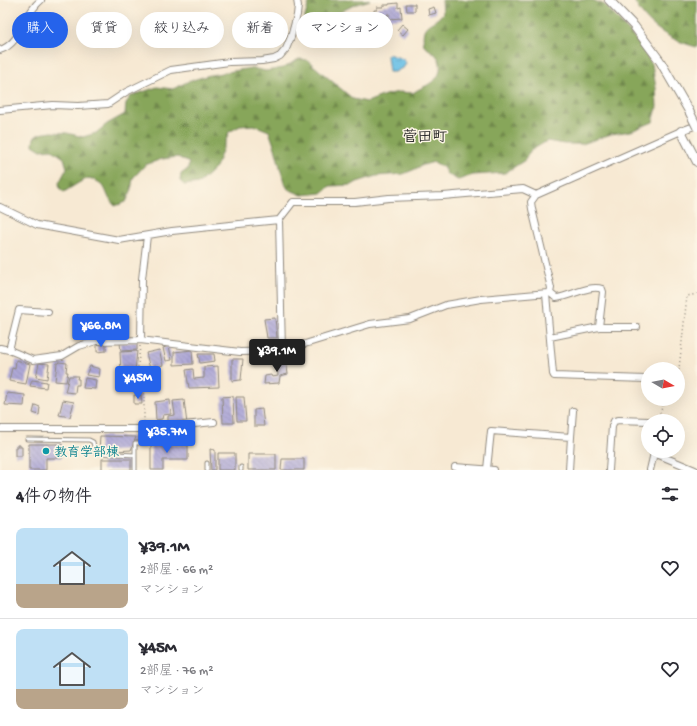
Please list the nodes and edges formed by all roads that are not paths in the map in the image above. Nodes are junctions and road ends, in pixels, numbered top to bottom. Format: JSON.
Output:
{"nodes":[{"id":1,"x":41,"y":0,"type":"edge"},
{"id":2,"x":297,"y":0,"type":"edge"},
{"id":3,"x":609,"y":0,"type":"edge"},
{"id":4,"x":0,"y":50,"type":"edge"},
{"id":5,"x":0,"y":110,"type":"edge"},
{"id":6,"x":697,"y":126,"type":"edge"},
{"id":7,"x":681,"y":131,"type":"junction"},
{"id":8,"x":697,"y":162,"type":"edge"},
{"id":9,"x":536,"y":195,"type":"junction"},
{"id":10,"x":0,"y":207,"type":"edge"},
{"id":11,"x":278,"y":220,"type":"junction"},
{"id":12,"x":147,"y":236,"type":"junction"},
{"id":13,"x":548,"y":293,"type":"junction"},
{"id":14,"x":48,"y":312,"type":"dead end"},
{"id":15,"x":599,"y":327,"type":"junction"},
{"id":16,"x":637,"y":327,"type":"dead end"},
{"id":17,"x":550,"y":337,"type":"junction"},
{"id":18,"x":140,"y":340,"type":"junction"},
{"id":19,"x":0,"y":348,"type":"edge"},
{"id":20,"x":9,"y":350,"type":"junction"},
{"id":21,"x":282,"y":351,"type":"junction"},
{"id":22,"x":641,"y":379,"type":"edge"},
{"id":23,"x":573,"y":411,"type":"dead end"},
{"id":24,"x":641,"y":421,"type":"edge"},
{"id":25,"x":214,"y":422,"type":"dead end"},
{"id":26,"x":0,"y":429,"type":"edge"},
{"id":27,"x":571,"y":437,"type":"junction"},
{"id":28,"x":28,"y":439,"type":"dead end"},
{"id":29,"x":146,"y":443,"type":"dead end"},
{"id":30,"x":135,"y":455,"type":"junction"},
{"id":31,"x":653,"y":458,"type":"edge"},
{"id":32,"x":667,"y":458,"type":"edge"},
{"id":33,"x":207,"y":463,"type":"dead end"},
{"id":34,"x":455,"y":467,"type":"dead end"},
{"id":35,"x":487,"y":469,"type":"edge"},
{"id":36,"x":135,"y":470,"type":"edge"},
{"id":37,"x":207,"y":470,"type":"edge"},
{"id":38,"x":494,"y":470,"type":"edge"},
{"id":39,"x":569,"y":470,"type":"edge"},
{"id":40,"x":609,"y":470,"type":"edge"},
{"id":41,"x":650,"y":470,"type":"edge"},
{"id":42,"x":694,"y":470,"type":"edge"}],
"edges":[{"from":1,"to":4,"type":"street"},
{"from":2,"to":5,"type":"street"},
{"from":3,"to":6,"type":"street","bridge":true},
{"from":6,"to":7,"type":"street"},
{"from":7,"to":8,"type":"street"},
{"from":7,"to":9,"type":"street"},
{"from":9,"to":11,"type":"street"},
{"from":9,"to":13,"type":"street"},
{"from":10,"to":12,"type":"street"},
{"from":11,"to":12,"type":"street"},
{"from":11,"to":21,"type":"street"},
{"from":12,"to":18,"type":"street"},
{"from":13,"to":15,"type":"street"},
{"from":13,"to":17,"type":"street"},
{"from":13,"to":21,"type":"street"},
{"from":14,"to":20,"type":"street"},
{"from":15,"to":16,"type":"street"},
{"from":15,"to":17,"type":"street"},
{"from":17,"to":22,"type":"street"},
{"from":18,"to":20,"type":"street"},
{"from":18,"to":21,"type":"street"},
{"from":19,"to":20,"type":"street"},
{"from":23,"to":27,"type":"street"},
{"from":24,"to":40,"type":"street"},
{"from":25,"to":26,"type":"street"},
{"from":27,"to":35,"type":"street"},
{"from":27,"to":39,"type":"street"},
{"from":28,"to":30,"type":"lane"},
{"from":29,"to":30,"type":"lane"},
{"from":30,"to":36,"type":"lane"},
{"from":31,"to":41,"type":"street"},
{"from":32,"to":42,"type":"street"},
{"from":33,"to":37,"type":"lane"},
{"from":34,"to":35,"type":"street"},
{"from":35,"to":38,"type":"street"}]}
